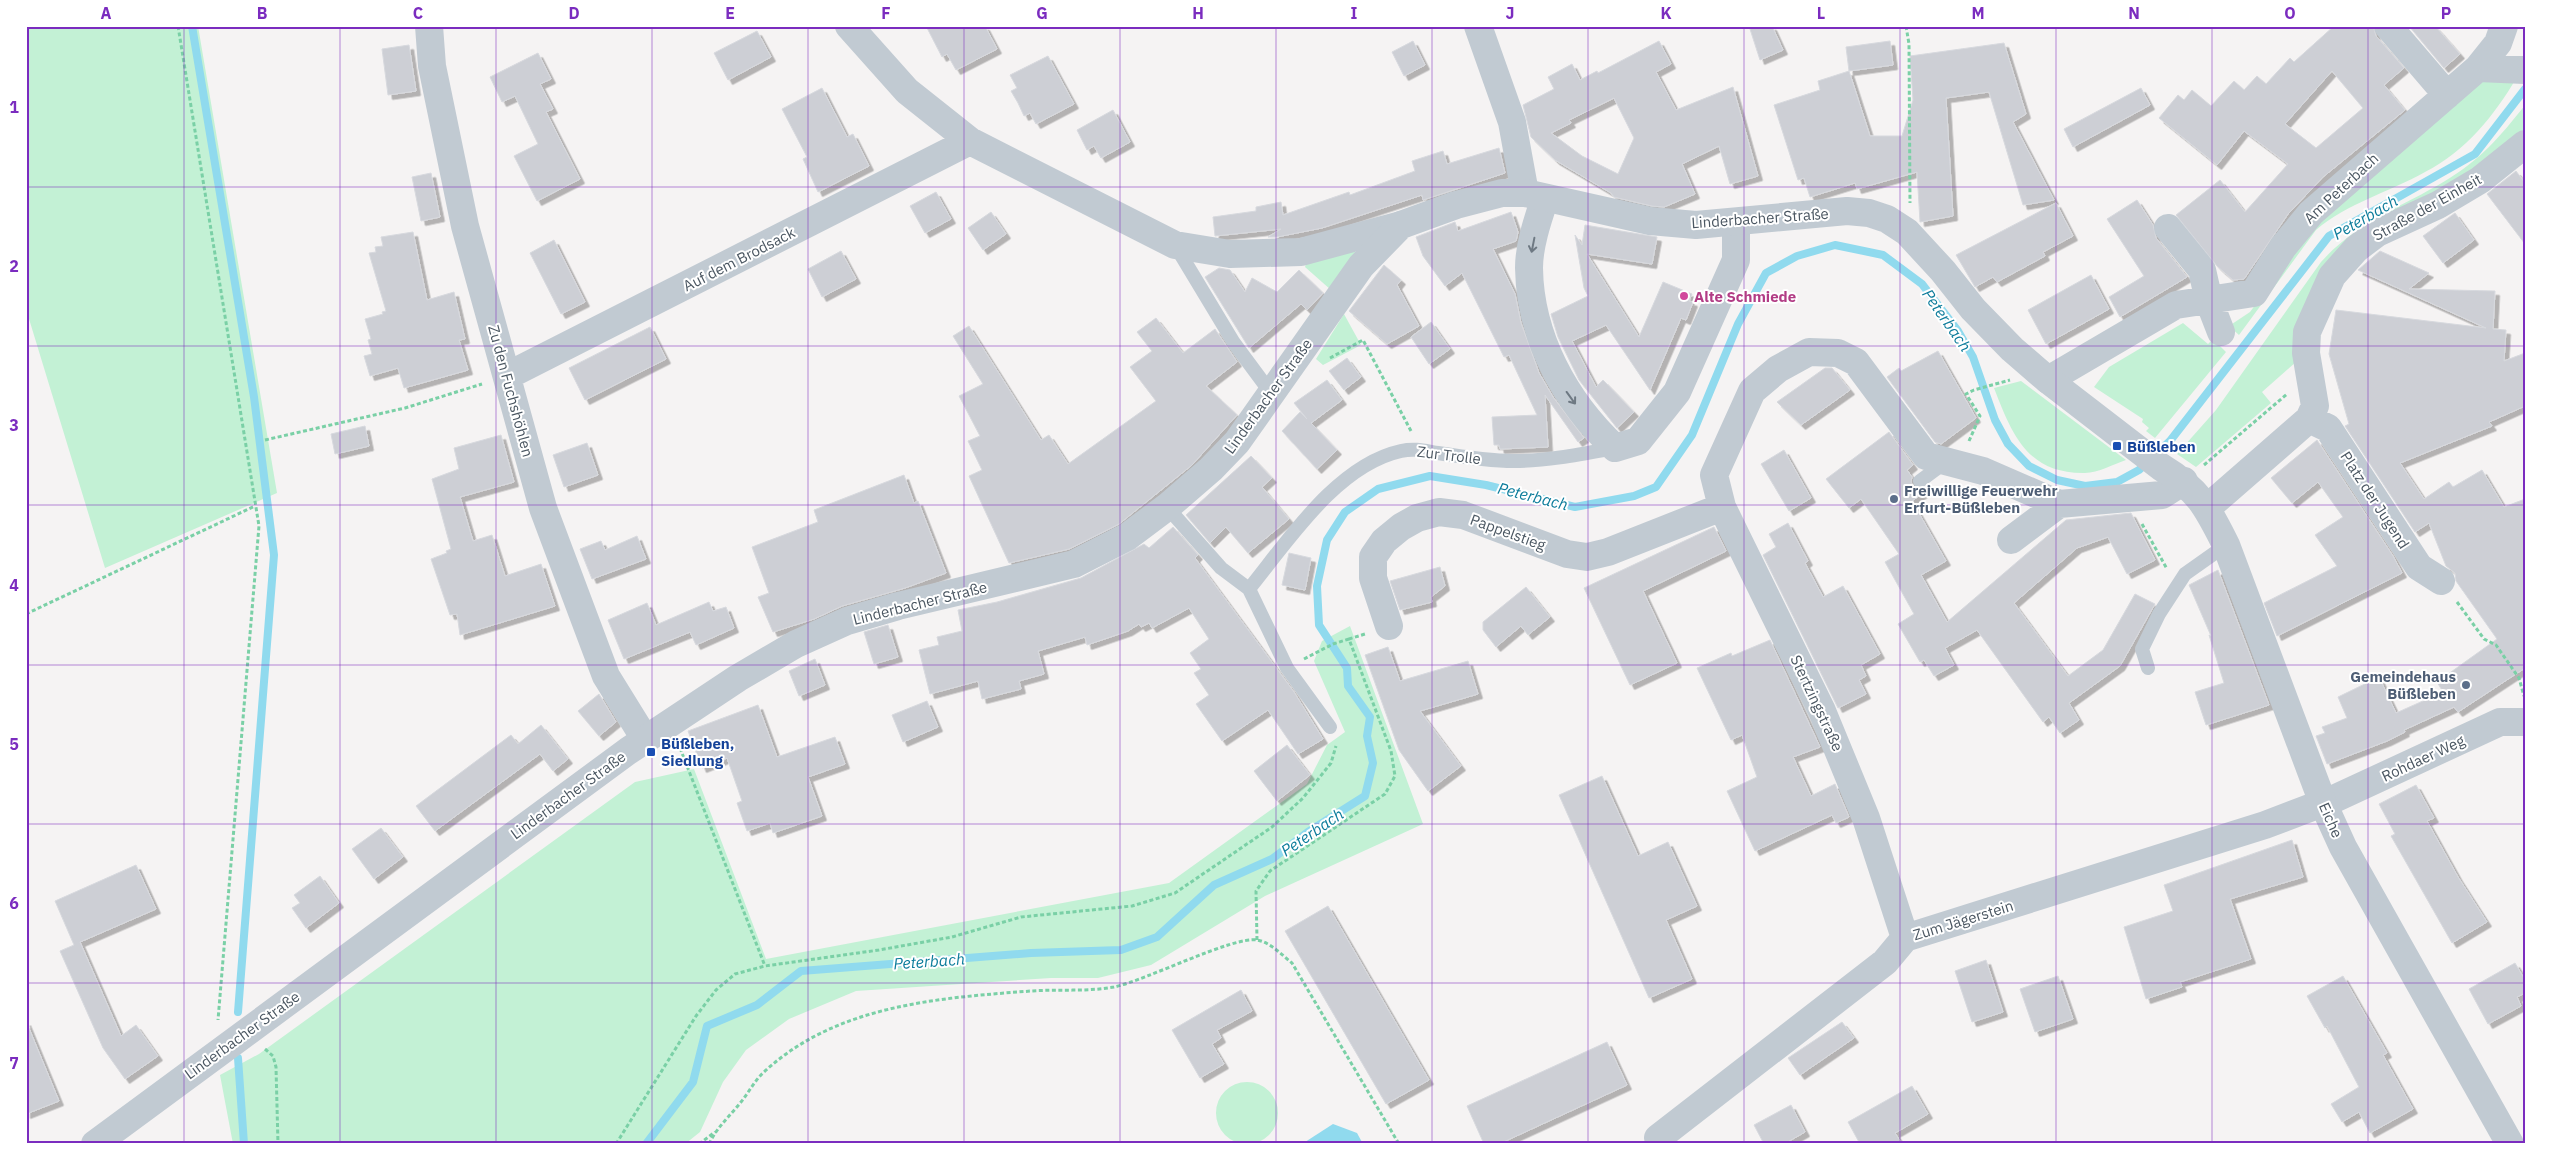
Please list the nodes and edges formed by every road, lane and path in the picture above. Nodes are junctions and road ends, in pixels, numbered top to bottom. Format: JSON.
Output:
{"nodes":[{"id":1,"x":178,"y":26,"type":"edge"},
{"id":2,"x":429,"y":26,"type":"edge"},
{"id":3,"x":849,"y":26,"type":"edge"},
{"id":4,"x":1478,"y":26,"type":"edge"},
{"id":5,"x":1906,"y":26,"type":"edge"},
{"id":6,"x":2388,"y":26,"type":"edge"},
{"id":7,"x":2504,"y":26,"type":"edge"},
{"id":8,"x":2478,"y":68,"type":"junction"},
{"id":9,"x":2522,"y":70,"type":"edge"},
{"id":10,"x":2447,"y":95,"type":"junction"},
{"id":11,"x":970,"y":142,"type":"junction"},
{"id":12,"x":2525,"y":144,"type":"edge"},
{"id":13,"x":1535,"y":195,"type":"junction"},
{"id":14,"x":1736,"y":222,"type":"junction"},
{"id":15,"x":1401,"y":225,"type":"junction"},
{"id":16,"x":2168,"y":228,"type":"dead end"},
{"id":17,"x":1907,"y":232,"type":"junction"},
{"id":18,"x":1175,"y":245,"type":"junction"},
{"id":19,"x":2209,"y":301,"type":"junction"},
{"id":20,"x":2221,"y":332,"type":"dead end"},
{"id":21,"x":1363,"y":340,"type":"dead end"},
{"id":22,"x":507,"y":376,"type":"junction"},
{"id":23,"x":2309,"y":376,"type":"junction"},
{"id":24,"x":2048,"y":380,"type":"junction"},
{"id":25,"x":2001,"y":383,"type":"dead end"},
{"id":26,"x":1271,"y":392,"type":"junction"},
{"id":27,"x":2309,"y":418,"type":"junction"},
{"id":28,"x":265,"y":440,"type":"dead end"},
{"id":29,"x":1615,"y":448,"type":"junction"},
{"id":30,"x":1421,"y":449,"type":"junction"},
{"id":31,"x":1953,"y":463,"type":"junction"},
{"id":32,"x":1920,"y":481,"type":"dead end"},
{"id":33,"x":2184,"y":481,"type":"junction"},
{"id":34,"x":2129,"y":498,"type":"junction"},
{"id":35,"x":2059,"y":504,"type":"junction"},
{"id":36,"x":256,"y":506,"type":"junction"},
{"id":37,"x":1722,"y":507,"type":"junction"},
{"id":38,"x":1167,"y":508,"type":"junction"},
{"id":39,"x":2207,"y":508,"type":"junction"},
{"id":40,"x":2010,"y":540,"type":"dead end"},
{"id":41,"x":2226,"y":545,"type":"junction"},
{"id":42,"x":2441,"y":581,"type":"joint"},
{"id":43,"x":2177,"y":587,"type":"junction"},
{"id":44,"x":1249,"y":589,"type":"junction"},
{"id":45,"x":26,"y":614,"type":"edge"},
{"id":46,"x":1389,"y":626,"type":"joint"},
{"id":47,"x":1349,"y":639,"type":"junction"},
{"id":48,"x":1287,"y":668,"type":"junction"},
{"id":49,"x":2148,"y":668,"type":"dead end"},
{"id":50,"x":2525,"y":702,"type":"edge"},
{"id":51,"x":670,"y":722,"type":"junction"},
{"id":52,"x":2525,"y":722,"type":"edge"},
{"id":53,"x":1330,"y":728,"type":"joint"},
{"id":54,"x":645,"y":739,"type":"junction"},
{"id":55,"x":2323,"y":803,"type":"junction"},
{"id":56,"x":1905,"y":938,"type":"junction"},
{"id":57,"x":1257,"y":940,"type":"junction"},
{"id":58,"x":765,"y":966,"type":"junction"},
{"id":59,"x":247,"y":1031,"type":"junction"},
{"id":60,"x":218,"y":1052,"type":"junction"},
{"id":61,"x":715,"y":1132,"type":"junction"},
{"id":62,"x":1658,"y":1138,"type":"dead end"},
{"id":63,"x":95,"y":1144,"type":"edge"},
{"id":64,"x":278,"y":1144,"type":"edge"},
{"id":65,"x":616,"y":1144,"type":"edge"},
{"id":66,"x":699,"y":1144,"type":"edge"},
{"id":67,"x":709,"y":1144,"type":"edge"},
{"id":68,"x":1399,"y":1144,"type":"edge"},
{"id":69,"x":2510,"y":1144,"type":"edge"}],
"edges":[{"from":1,"to":36,"type":"path"},
{"from":2,"to":22,"type":"street","name":"Zu den Fuchshöhlen"},
{"from":3,"to":11,"type":"street"},
{"from":4,"to":13,"type":"street"},
{"from":5,"to":17,"type":"path"},
{"from":6,"to":10,"type":"street"},
{"from":7,"to":8,"type":"street","name":"Am Peterbach"},
{"from":8,"to":9,"type":"street"},
{"from":8,"to":10,"type":"street","name":"Am Peterbach"},
{"from":10,"to":19,"type":"street","name":"Am Peterbach"},
{"from":11,"to":18,"type":"street"},
{"from":11,"to":22,"type":"street","name":"Auf dem Brodsack"},
{"from":12,"to":23,"type":"street","name":"Straße der Einheit"},
{"from":13,"to":14,"type":"street","name":"Linderbacher Straße"},
{"from":13,"to":15,"type":"street","name":"Linderbacher Straße"},
{"from":13,"to":29,"type":"street","one_way":true},
{"from":14,"to":17,"type":"street","name":"Linderbacher Straße"},
{"from":14,"to":29,"type":"street","name":"Zur Trolle"},
{"from":15,"to":18,"type":"street"},
{"from":15,"to":26,"type":"street","name":"Linderbacher Straße"},
{"from":16,"to":19,"type":"street"},
{"from":17,"to":24,"type":"street","name":"Linderbacher Straße"},
{"from":18,"to":26,"type":"lane"},
{"from":19,"to":20,"type":"street"},
{"from":19,"to":24,"type":"street","name":"Am Peterbach"},
{"from":21,"to":30,"type":"path"},
{"from":22,"to":28,"type":"path"},
{"from":22,"to":54,"type":"street","name":"Zu den Fuchshöhlen"},
{"from":23,"to":27,"type":"street"},
{"from":23,"to":33,"type":"path"},
{"from":24,"to":33,"type":"street","name":"Linderbacher Straße"},
{"from":25,"to":31,"type":"path"},
{"from":26,"to":38,"type":"street","name":"Linderbacher Straße"},
{"from":27,"to":39,"type":"street"},
{"from":27,"to":42,"type":"street","name":"Platz der Jugend"},
{"from":29,"to":30,"type":"lane","name":"Zur Trolle"},
{"from":30,"to":44,"type":"lane","name":"Zur Trolle"},
{"from":31,"to":32,"type":"lane"},
{"from":31,"to":35,"type":"street"},
{"from":31,"to":37,"type":"street","name":"Stertzingstraße"},
{"from":33,"to":34,"type":"street"},
{"from":33,"to":39,"type":"street","name":"Eiche"},
{"from":34,"to":35,"type":"street"},
{"from":34,"to":43,"type":"path"},
{"from":35,"to":40,"type":"street"},
{"from":36,"to":45,"type":"path"},
{"from":36,"to":60,"type":"path"},
{"from":37,"to":46,"type":"street","name":"Pappelstieg"},
{"from":37,"to":56,"type":"street","name":"Stertzingstraße"},
{"from":38,"to":44,"type":"lane"},
{"from":38,"to":51,"type":"street","name":"Linderbacher Straße"},
{"from":39,"to":41,"type":"street","name":"Eiche"},
{"from":41,"to":43,"type":"lane"},
{"from":41,"to":55,"type":"street","name":"Eiche"},
{"from":42,"to":50,"type":"path"},
{"from":43,"to":49,"type":"lane"},
{"from":44,"to":48,"type":"lane"},
{"from":46,"to":47,"type":"path"},
{"from":47,"to":48,"type":"path"},
{"from":47,"to":57,"type":"path"},
{"from":48,"to":53,"type":"lane"},
{"from":51,"to":54,"type":"street","name":"Linderbacher Straße"},
{"from":51,"to":58,"type":"path"},
{"from":52,"to":55,"type":"street","name":"Rohdaer Weg"},
{"from":53,"to":58,"type":"path"},
{"from":54,"to":59,"type":"street","name":"Linderbacher Straße"},
{"from":55,"to":56,"type":"street","name":"Zum Jägerstein"},
{"from":55,"to":69,"type":"street","name":"Eiche"},
{"from":56,"to":62,"type":"street","name":"Zum Jägerstein"},
{"from":57,"to":61,"type":"path"},
{"from":57,"to":68,"type":"path"},
{"from":58,"to":65,"type":"path"},
{"from":59,"to":60,"type":"street","name":"Linderbacher Straße"},
{"from":59,"to":64,"type":"path"},
{"from":60,"to":63,"type":"street","name":"Linderbacher Straße"},
{"from":61,"to":66,"type":"path"},
{"from":61,"to":67,"type":"path"}]}
